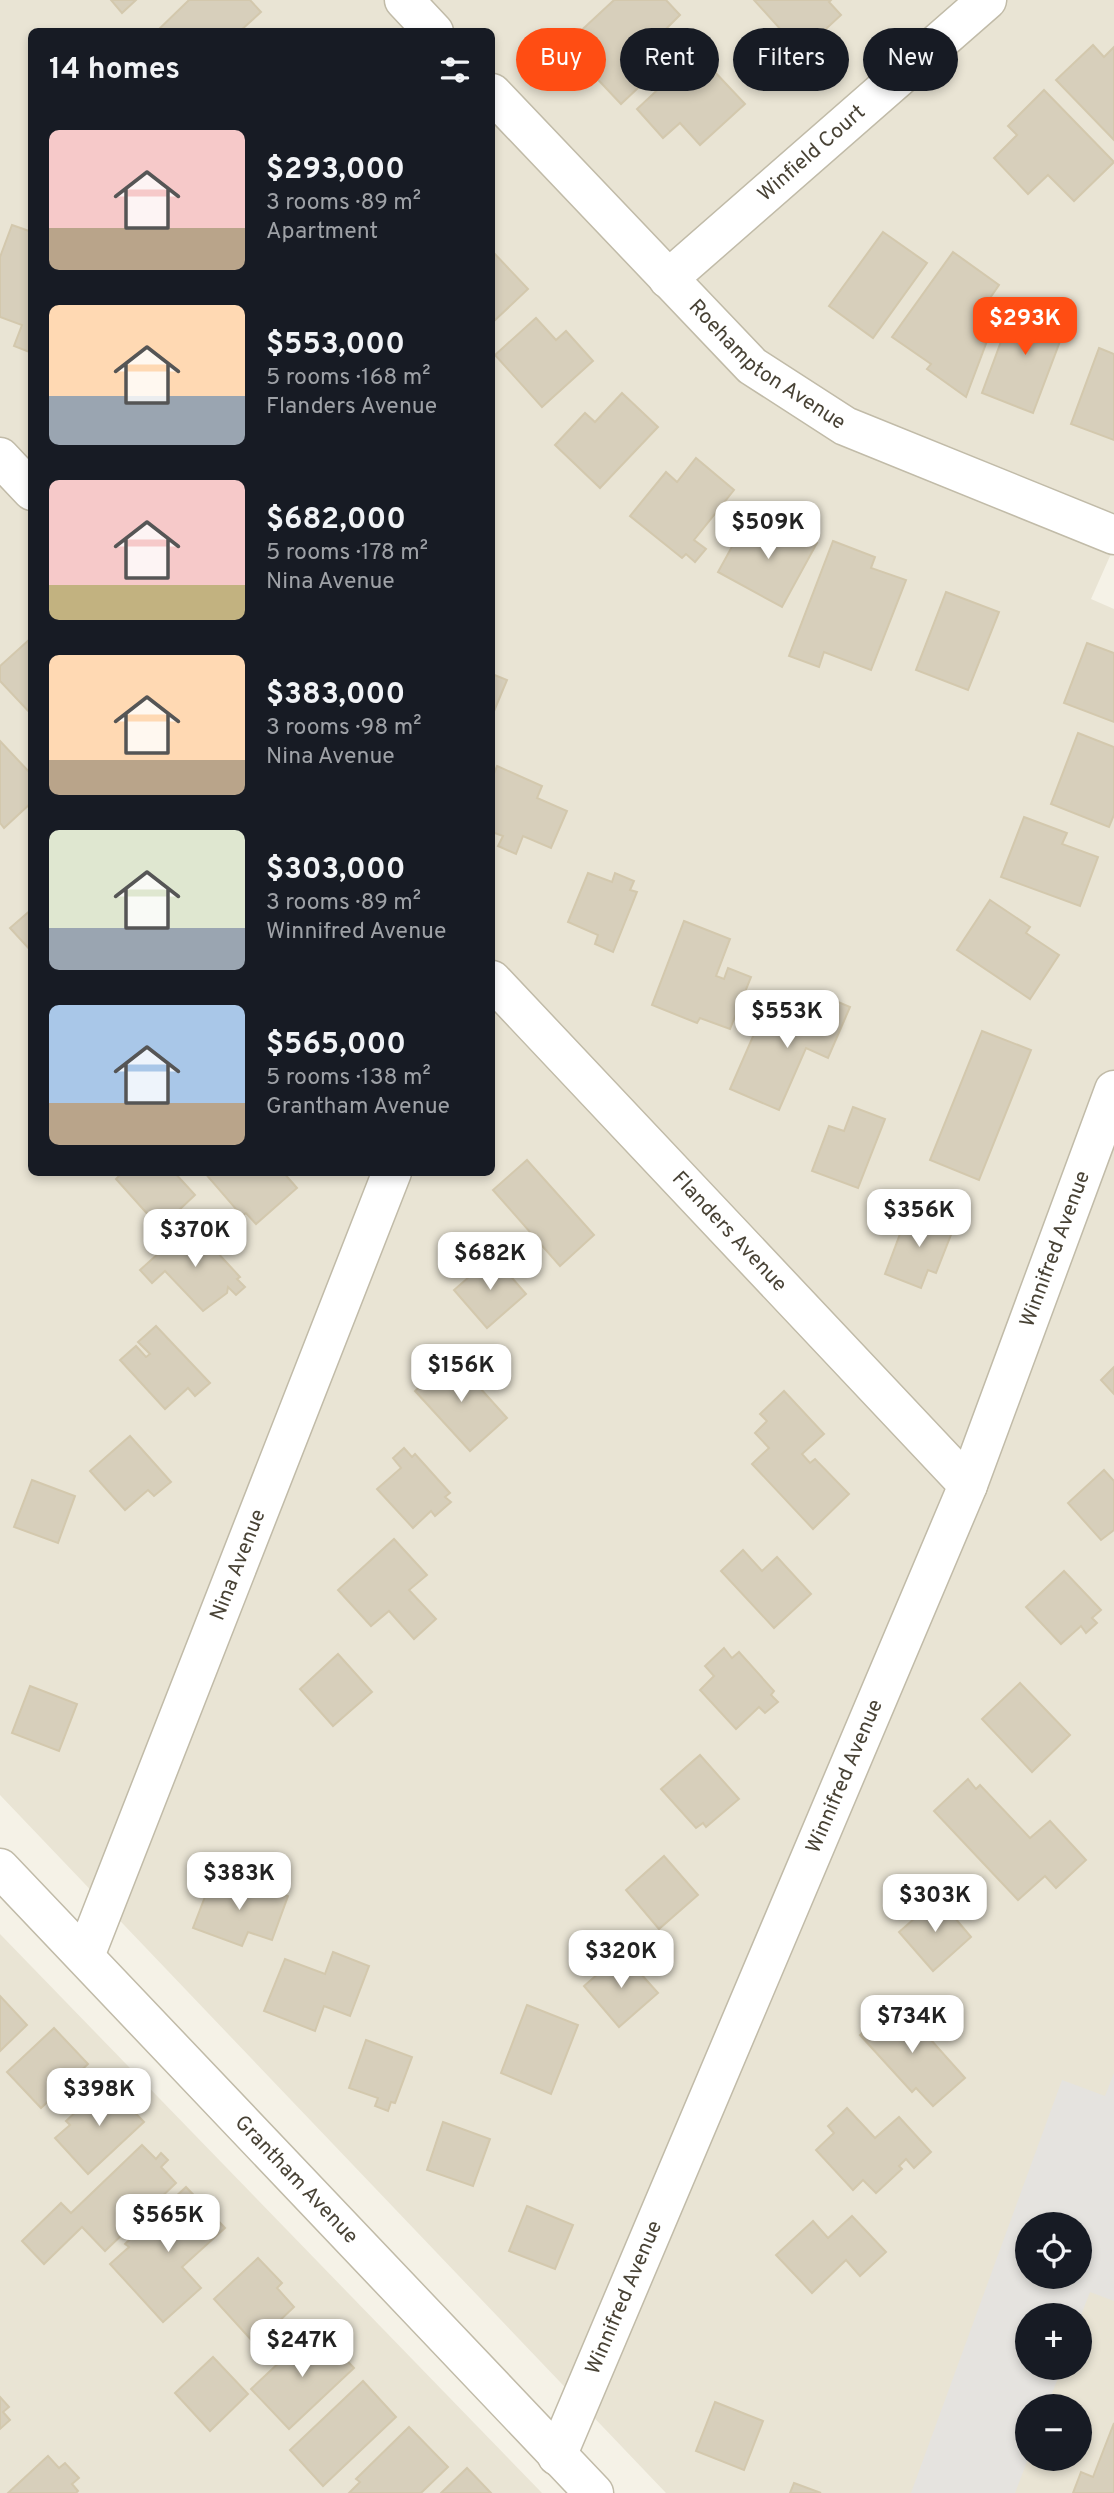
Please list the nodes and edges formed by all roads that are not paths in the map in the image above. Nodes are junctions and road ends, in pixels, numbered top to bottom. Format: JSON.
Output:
{"nodes":[{"id":1,"x":404,"y":0,"type":"edge"},
{"id":2,"x":987,"y":0,"type":"edge"},
{"id":3,"x":430,"y":28,"type":"edge"},
{"id":4,"x":495,"y":96,"type":"edge"},
{"id":5,"x":668,"y":279,"type":"junction"},
{"id":6,"x":0,"y":457,"type":"edge"},
{"id":7,"x":28,"y":487,"type":"edge"},
{"id":8,"x":1114,"y":535,"type":"edge"},
{"id":9,"x":495,"y":983,"type":"edge"},
{"id":10,"x":1114,"y":1090,"type":"edge"},
{"id":11,"x":391,"y":1176,"type":"edge"},
{"id":12,"x":968,"y":1485,"type":"junction"},
{"id":13,"x":0,"y":1868,"type":"edge"},
{"id":14,"x":85,"y":1956,"type":"junction"},
{"id":15,"x":557,"y":2456,"type":"junction"},
{"id":16,"x":594,"y":2493,"type":"edge"}],
"edges":[{"from":1,"to":3,"type":"street"},
{"from":2,"to":5,"type":"street","name":"Winfield Court"},
{"from":4,"to":5,"type":"street","name":"Roehampton Avenue"},
{"from":5,"to":8,"type":"street","name":"Roehampton Avenue"},
{"from":6,"to":7,"type":"street"},
{"from":9,"to":12,"type":"street","name":"Flanders Avenue"},
{"from":10,"to":12,"type":"street","name":"Winnifred Avenue"},
{"from":11,"to":14,"type":"street","name":"Nina Avenue"},
{"from":12,"to":15,"type":"street","name":"Winnifred Avenue"},
{"from":13,"to":14,"type":"street","name":"Grantham Avenue"},
{"from":14,"to":15,"type":"street","name":"Grantham Avenue"},
{"from":15,"to":16,"type":"street","name":"Grantham Avenue"}]}
